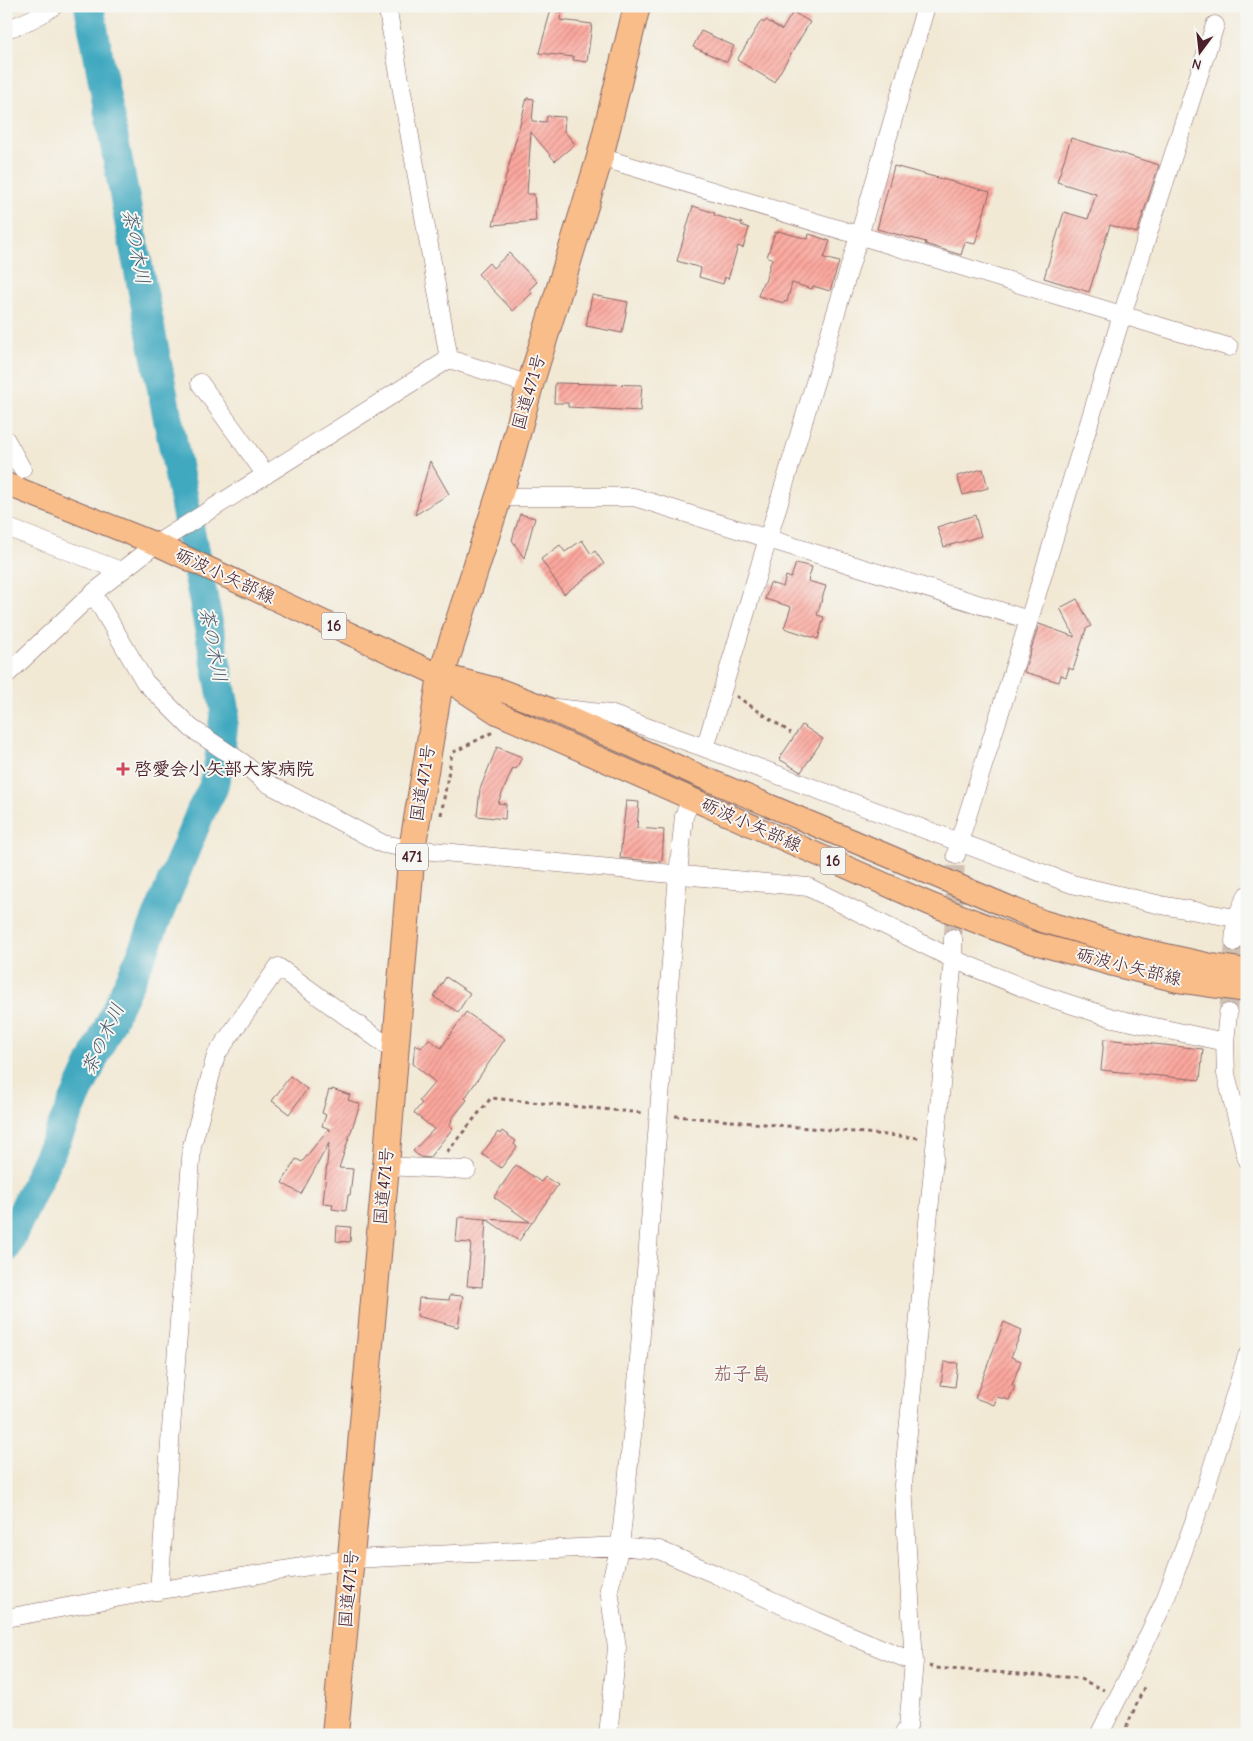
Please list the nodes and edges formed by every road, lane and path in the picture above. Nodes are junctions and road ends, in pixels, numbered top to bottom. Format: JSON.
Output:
{"nodes":[{"id":1,"x":54,"y":6,"type":"edge"},
{"id":2,"x":387,"y":6,"type":"edge"},
{"id":3,"x":637,"y":6,"type":"edge"},
{"id":4,"x":926,"y":6,"type":"edge"},
{"id":5,"x":1215,"y":25,"type":"dead end"},
{"id":6,"x":6,"y":29,"type":"edge"},
{"id":7,"x":600,"y":157,"type":"junction"},
{"id":8,"x":859,"y":236,"type":"junction"},
{"id":9,"x":1122,"y":315,"type":"junction"},
{"id":10,"x":1230,"y":347,"type":"dead end"},
{"id":11,"x":448,"y":359,"type":"junction"},
{"id":12,"x":200,"y":383,"type":"dead end"},
{"id":13,"x":530,"y":385,"type":"junction"},
{"id":14,"x":6,"y":440,"type":"edge"},
{"id":15,"x":266,"y":474,"type":"junction"},
{"id":16,"x":14,"y":476,"type":"edge"},
{"id":17,"x":498,"y":498,"type":"junction"},
{"id":18,"x":6,"y":527,"type":"edge"},
{"id":19,"x":768,"y":539,"type":"junction"},
{"id":20,"x":156,"y":544,"type":"junction"},
{"id":21,"x":121,"y":571,"type":"junction"},
{"id":22,"x":93,"y":593,"type":"junction"},
{"id":23,"x":1029,"y":620,"type":"junction"},
{"id":24,"x":7,"y":671,"type":"edge"},
{"id":25,"x":441,"y":676,"type":"junction"},
{"id":26,"x":723,"y":687,"type":"junction"},
{"id":27,"x":542,"y":706,"type":"junction"},
{"id":28,"x":792,"y":733,"type":"dead end"},
{"id":29,"x":704,"y":748,"type":"junction"},
{"id":30,"x":692,"y":798,"type":"junction"},
{"id":31,"x":412,"y":849,"type":"junction"},
{"id":32,"x":958,"y":849,"type":"junction"},
{"id":33,"x":678,"y":875,"type":"junction"},
{"id":34,"x":1247,"y":895,"type":"edge"},
{"id":35,"x":1236,"y":918,"type":"junction"},
{"id":36,"x":953,"y":938,"type":"tunnel mouth"},
{"id":37,"x":1234,"y":942,"type":"tunnel mouth"},
{"id":38,"x":953,"y":959,"type":"junction"},
{"id":39,"x":1247,"y":970,"type":"edge"},
{"id":40,"x":1247,"y":991,"type":"edge"},
{"id":41,"x":1228,"y":1013,"type":"tunnel mouth"},
{"id":42,"x":1225,"y":1042,"type":"junction"},
{"id":43,"x":396,"y":1052,"type":"junction"},
{"id":44,"x":1247,"y":1159,"type":"edge"},
{"id":45,"x":386,"y":1166,"type":"junction"},
{"id":46,"x":467,"y":1170,"type":"dead end"},
{"id":47,"x":1247,"y":1356,"type":"edge"},
{"id":48,"x":620,"y":1546,"type":"junction"},
{"id":49,"x":352,"y":1559,"type":"junction"},
{"id":50,"x":159,"y":1591,"type":"junction"},
{"id":51,"x":6,"y":1618,"type":"edge"},
{"id":52,"x":914,"y":1662,"type":"junction"},
{"id":53,"x":1119,"y":1696,"type":"junction"},
{"id":54,"x":335,"y":1735,"type":"edge"},
{"id":55,"x":608,"y":1735,"type":"edge"},
{"id":56,"x":903,"y":1735,"type":"edge"},
{"id":57,"x":1098,"y":1735,"type":"edge"}],
"edges":[{"from":1,"to":6,"type":"street"},
{"from":2,"to":11,"type":"street"},
{"from":3,"to":7,"type":"highway","name":"国道471号","number":"471"},
{"from":4,"to":8,"type":"street"},
{"from":5,"to":9,"type":"street"},
{"from":7,"to":8,"type":"street"},
{"from":7,"to":13,"type":"highway","name":"国道471号","number":"471"},
{"from":8,"to":9,"type":"street"},
{"from":8,"to":19,"type":"street"},
{"from":9,"to":10,"type":"street"},
{"from":9,"to":23,"type":"street"},
{"from":11,"to":13,"type":"street"},
{"from":11,"to":15,"type":"street"},
{"from":12,"to":15,"type":"street"},
{"from":13,"to":17,"type":"highway","name":"国道471号","number":"471"},
{"from":14,"to":16,"type":"street"},
{"from":15,"to":20,"type":"street"},
{"from":16,"to":20,"type":"main road","name":"砺波小矢部線","number":"16"},
{"from":17,"to":19,"type":"street"},
{"from":17,"to":25,"type":"highway","name":"国道471号","number":"471"},
{"from":18,"to":21,"type":"street"},
{"from":19,"to":23,"type":"street"},
{"from":19,"to":26,"type":"street"},
{"from":20,"to":21,"type":"street"},
{"from":20,"to":25,"type":"main road","name":"砺波小矢部線","number":"16"},
{"from":21,"to":22,"type":"street"},
{"from":22,"to":24,"type":"street"},
{"from":22,"to":31,"type":"street"},
{"from":23,"to":32,"type":"street"},
{"from":25,"to":27,"type":"main road","name":"砺波小矢部線","number":"16"},
{"from":25,"to":30,"type":"main road","name":"砺波小矢部線","number":"16"},
{"from":25,"to":31,"type":"highway","name":"国道471号","number":"471"},
{"from":26,"to":28,"type":"path"},
{"from":26,"to":29,"type":"street"},
{"from":27,"to":29,"type":"street"},
{"from":27,"to":39,"type":"main road","name":"砺波小矢部線","number":"16"},
{"from":29,"to":32,"type":"street"},
{"from":30,"to":33,"type":"street"},
{"from":30,"to":40,"type":"main road","name":"砺波小矢部線","number":"16"},
{"from":31,"to":33,"type":"street"},
{"from":31,"to":43,"type":"highway","name":"国道471号","number":"471"},
{"from":32,"to":35,"type":"street"},
{"from":33,"to":38,"type":"street"},
{"from":33,"to":48,"type":"street"},
{"from":34,"to":35,"type":"street"},
{"from":35,"to":37,"type":"street"},
{"from":36,"to":38,"type":"street"},
{"from":38,"to":42,"type":"street"},
{"from":38,"to":52,"type":"street"},
{"from":41,"to":42,"type":"street"},
{"from":42,"to":44,"type":"street"},
{"from":43,"to":45,"type":"highway","name":"国道471号","number":"471"},
{"from":43,"to":50,"type":"street"},
{"from":45,"to":46,"type":"street"},
{"from":45,"to":49,"type":"highway","name":"国道471号","number":"471"},
{"from":47,"to":53,"type":"street"},
{"from":48,"to":49,"type":"street"},
{"from":48,"to":52,"type":"street"},
{"from":48,"to":55,"type":"street"},
{"from":49,"to":50,"type":"street"},
{"from":49,"to":54,"type":"highway","name":"国道471号","number":"471"},
{"from":50,"to":51,"type":"street"},
{"from":52,"to":53,"type":"path"},
{"from":52,"to":56,"type":"street"},
{"from":53,"to":57,"type":"street"}]}
